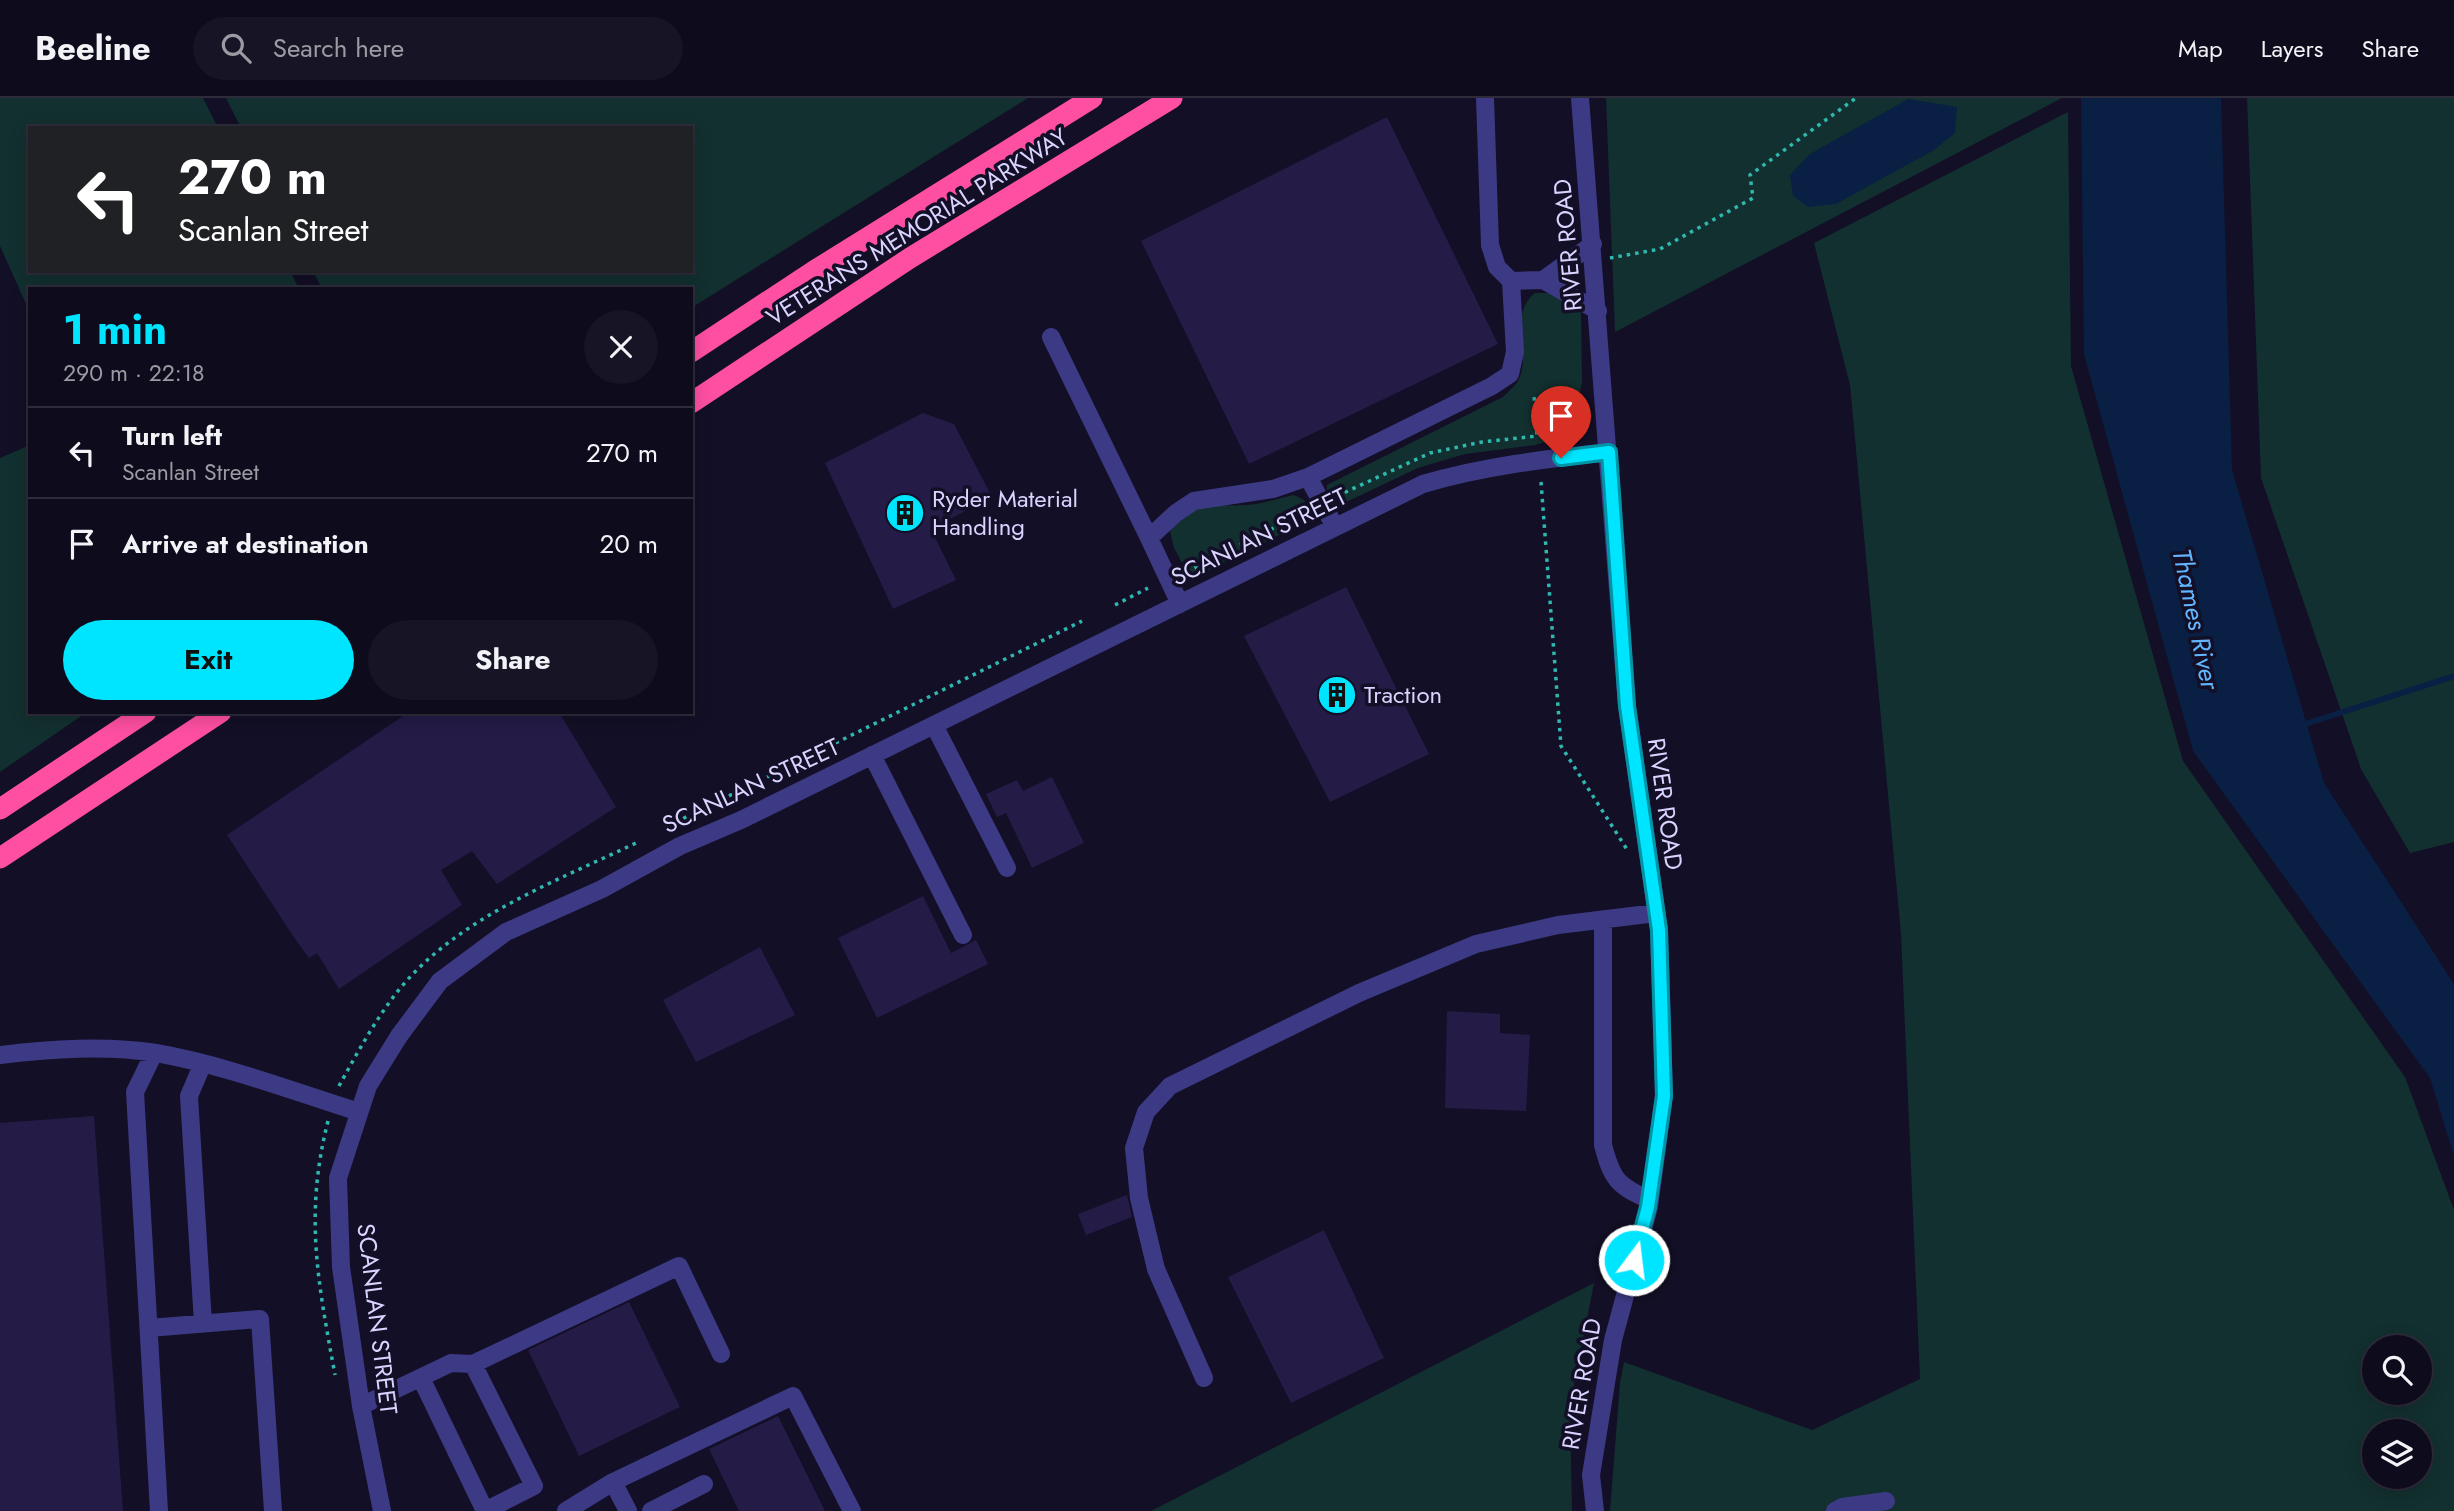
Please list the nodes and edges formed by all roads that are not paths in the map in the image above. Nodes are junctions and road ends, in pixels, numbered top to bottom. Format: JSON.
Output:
{"nodes":[{"id":1,"x":1092,"y":98,"type":"edge"},
{"id":2,"x":1172,"y":98,"type":"edge"},
{"id":3,"x":1485,"y":98,"type":"edge"},
{"id":4,"x":1580,"y":98,"type":"edge"},
{"id":5,"x":1593,"y":252,"type":"junction"},
{"id":6,"x":1543,"y":280,"type":"junction"},
{"id":7,"x":1511,"y":281,"type":"junction"},
{"id":8,"x":1598,"y":311,"type":"junction"},
{"id":9,"x":1051,"y":337,"type":"dead end"},
{"id":10,"x":693,"y":351,"type":"edge"},
{"id":11,"x":693,"y":401,"type":"edge"},
{"id":12,"x":1609,"y":452,"type":"junction"},
{"id":13,"x":1308,"y":477,"type":"junction"},
{"id":14,"x":1335,"y":527,"type":"junction"},
{"id":15,"x":1149,"y":538,"type":"junction"},
{"id":16,"x":1180,"y":604,"type":"junction"},
{"id":17,"x":143,"y":714,"type":"edge"},
{"id":18,"x":218,"y":714,"type":"edge"},
{"id":19,"x":934,"y":725,"type":"junction"},
{"id":20,"x":872,"y":755,"type":"junction"},
{"id":21,"x":0,"y":809,"type":"edge"},
{"id":22,"x":0,"y":858,"type":"edge"},
{"id":23,"x":1007,"y":868,"type":"dead end"},
{"id":24,"x":1656,"y":913,"type":"junction"},
{"id":25,"x":1603,"y":920,"type":"junction"},
{"id":26,"x":962,"y":935,"type":"dead end"},
{"id":27,"x":154,"y":1053,"type":"junction"},
{"id":28,"x":0,"y":1055,"type":"edge"},
{"id":29,"x":203,"y":1063,"type":"junction"},
{"id":30,"x":359,"y":1112,"type":"junction"},
{"id":31,"x":1650,"y":1200,"type":"junction"},
{"id":32,"x":203,"y":1323,"type":"junction"},
{"id":33,"x":149,"y":1328,"type":"junction"},
{"id":34,"x":722,"y":1354,"type":"dead end"},
{"id":35,"x":473,"y":1364,"type":"junction"},
{"id":36,"x":421,"y":1378,"type":"junction"},
{"id":37,"x":1204,"y":1378,"type":"dead end"},
{"id":38,"x":361,"y":1406,"type":"junction"},
{"id":39,"x":613,"y":1482,"type":"junction"},
{"id":40,"x":704,"y":1484,"type":"dead end"},
{"id":41,"x":1886,"y":1501,"type":"dead end"},
{"id":42,"x":159,"y":1511,"type":"edge"},
{"id":43,"x":273,"y":1511,"type":"edge"},
{"id":44,"x":382,"y":1511,"type":"edge"},
{"id":45,"x":566,"y":1511,"type":"edge"},
{"id":46,"x":628,"y":1511,"type":"edge"},
{"id":47,"x":651,"y":1511,"type":"edge"},
{"id":48,"x":852,"y":1511,"type":"edge"},
{"id":49,"x":1595,"y":1511,"type":"edge"},
{"id":50,"x":1835,"y":1511,"type":"edge"}],
"edges":[{"from":1,"to":10,"type":"highway","name":"VETERANS MEMORIAL PARKWAY"},
{"from":2,"to":11,"type":"highway","name":"VETERANS MEMORIAL PARKWAY"},
{"from":3,"to":7,"type":"street"},
{"from":4,"to":5,"type":"street","name":"RIVER ROAD"},
{"from":5,"to":6,"type":"street"},
{"from":5,"to":8,"type":"street","name":"RIVER ROAD"},
{"from":6,"to":7,"type":"street"},
{"from":6,"to":8,"type":"street"},
{"from":7,"to":13,"type":"street"},
{"from":8,"to":12,"type":"street","name":"RIVER ROAD"},
{"from":9,"to":15,"type":"street"},
{"from":12,"to":14,"type":"street","name":"SCANLAN STREET"},
{"from":12,"to":24,"type":"street","name":"RIVER ROAD"},
{"from":13,"to":14,"type":"street"},
{"from":13,"to":15,"type":"street"},
{"from":14,"to":16,"type":"street","name":"SCANLAN STREET"},
{"from":15,"to":16,"type":"street"},
{"from":16,"to":19,"type":"street","name":"SCANLAN STREET"},
{"from":17,"to":21,"type":"highway"},
{"from":18,"to":22,"type":"highway"},
{"from":19,"to":20,"type":"street","name":"SCANLAN STREET"},
{"from":19,"to":23,"type":"street"},
{"from":20,"to":26,"type":"street"},
{"from":20,"to":30,"type":"street","name":"SCANLAN STREET"},
{"from":24,"to":25,"type":"street"},
{"from":24,"to":31,"type":"street","name":"RIVER ROAD"},
{"from":25,"to":31,"type":"street"},
{"from":25,"to":37,"type":"street"},
{"from":27,"to":28,"type":"street"},
{"from":27,"to":29,"type":"street"},
{"from":27,"to":33,"type":"street"},
{"from":29,"to":30,"type":"street"},
{"from":29,"to":32,"type":"street"},
{"from":30,"to":38,"type":"street","name":"SCANLAN STREET"},
{"from":31,"to":49,"type":"street","name":"RIVER ROAD"},
{"from":32,"to":33,"type":"street"},
{"from":32,"to":43,"type":"street"},
{"from":33,"to":42,"type":"street"},
{"from":34,"to":35,"type":"street"},
{"from":35,"to":36,"type":"street"},
{"from":35,"to":36,"type":"street"},
{"from":36,"to":38,"type":"street"},
{"from":38,"to":44,"type":"street","name":"SCANLAN STREET"},
{"from":39,"to":45,"type":"street"},
{"from":39,"to":46,"type":"street"},
{"from":39,"to":48,"type":"street"},
{"from":40,"to":47,"type":"street"},
{"from":41,"to":50,"type":"street"}]}
